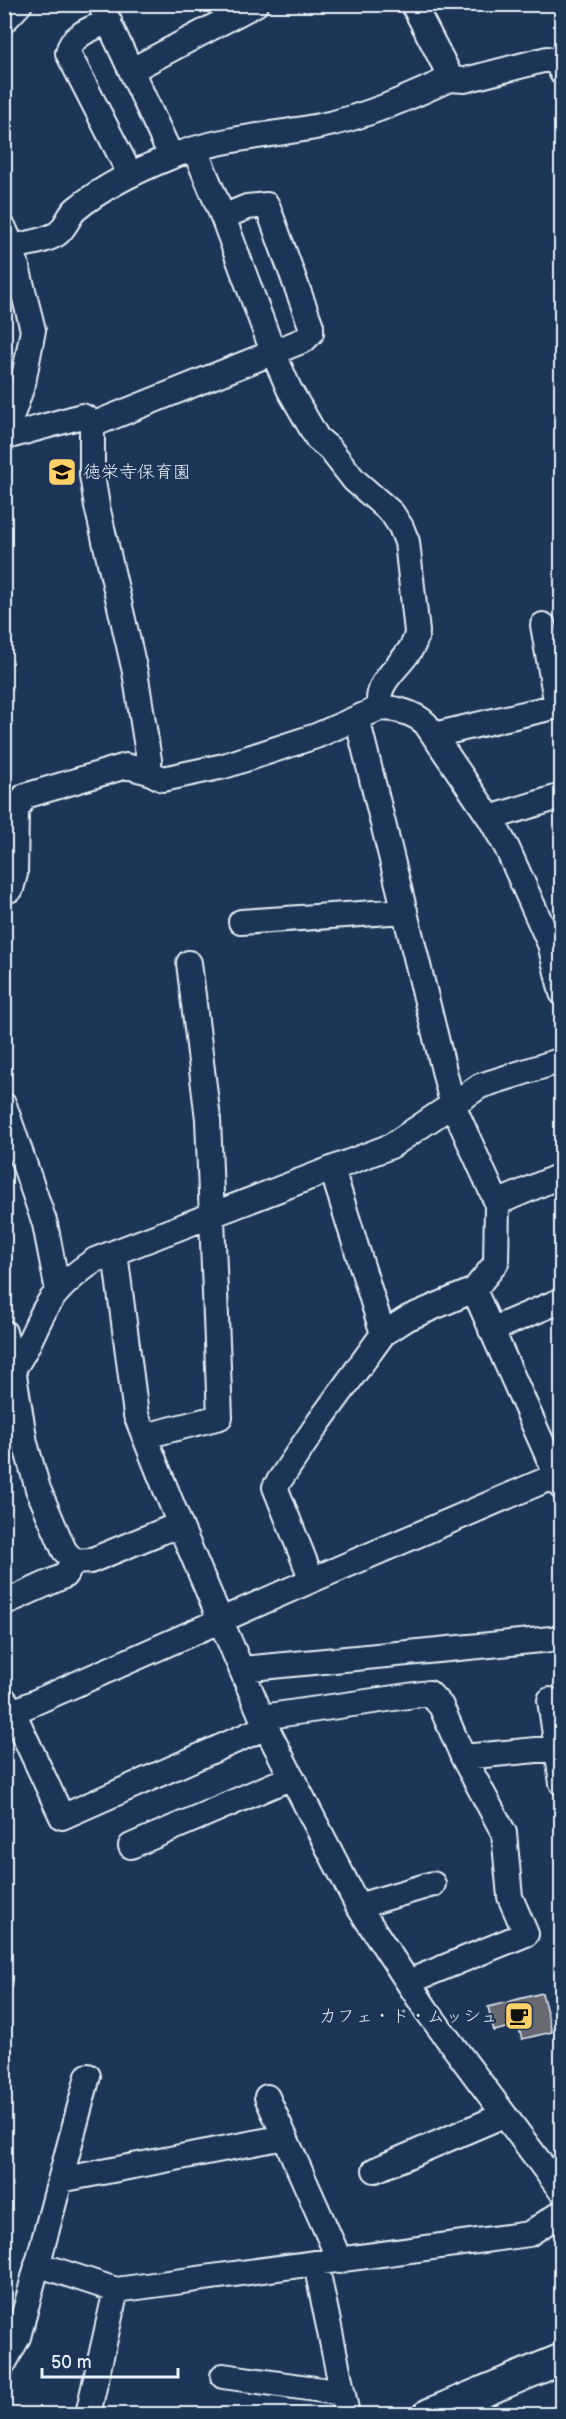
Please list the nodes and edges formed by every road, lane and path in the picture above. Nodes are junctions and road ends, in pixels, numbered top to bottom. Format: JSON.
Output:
{"nodes":[{"id":1,"x":256,"y":4,"type":"edge"},
{"id":2,"x":416,"y":6,"type":"edge"},
{"id":3,"x":105,"y":13,"type":"edge"},
{"id":4,"x":132,"y":70,"type":"junction"},
{"id":5,"x":561,"y":73,"type":"edge"},
{"id":6,"x":449,"y":79,"type":"junction"},
{"id":7,"x":195,"y":150,"type":"junction"},
{"id":8,"x":171,"y":156,"type":"junction"},
{"id":9,"x":130,"y":174,"type":"junction"},
{"id":10,"x":223,"y":217,"type":"junction"},
{"id":11,"x":7,"y":241,"type":"edge"},
{"id":12,"x":273,"y":352,"type":"junction"},
{"id":13,"x":92,"y":425,"type":"junction"},
{"id":14,"x":5,"y":438,"type":"edge"},
{"id":15,"x":543,"y":625,"type":"dead end"},
{"id":16,"x":559,"y":706,"type":"edge"},
{"id":17,"x":380,"y":708,"type":"junction"},
{"id":18,"x":357,"y":718,"type":"junction"},
{"id":19,"x":434,"y":735,"type":"junction"},
{"id":20,"x":149,"y":772,"type":"junction"},
{"id":21,"x":561,"y":796,"type":"edge"},
{"id":22,"x":490,"y":818,"type":"junction"},
{"id":23,"x":4,"y":892,"type":"edge"},
{"id":24,"x":405,"y":911,"type":"junction"},
{"id":25,"x":241,"y":922,"type":"dead end"},
{"id":26,"x":189,"y":963,"type":"dead end"},
{"id":27,"x":561,"y":993,"type":"edge"},
{"id":28,"x":561,"y":1060,"type":"edge"},
{"id":29,"x":452,"y":1103,"type":"junction"},
{"id":30,"x":4,"y":1105,"type":"edge"},
{"id":31,"x":332,"y":1169,"type":"junction"},
{"id":32,"x":561,"y":1175,"type":"edge"},
{"id":33,"x":497,"y":1203,"type":"junction"},
{"id":34,"x":210,"y":1216,"type":"junction"},
{"id":35,"x":115,"y":1253,"type":"junction"},
{"id":36,"x":474,"y":1290,"type":"junction"},
{"id":37,"x":58,"y":1291,"type":"junction"},
{"id":38,"x":561,"y":1300,"type":"edge"},
{"id":39,"x":491,"y":1330,"type":"junction"},
{"id":40,"x":4,"y":1332,"type":"edge"},
{"id":41,"x":383,"y":1334,"type":"junction"},
{"id":42,"x":9,"y":1374,"type":"edge"},
{"id":43,"x":145,"y":1436,"type":"junction"},
{"id":44,"x":560,"y":1479,"type":"edge"},
{"id":45,"x":182,"y":1530,"type":"junction"},
{"id":46,"x":74,"y":1562,"type":"junction"},
{"id":47,"x":312,"y":1580,"type":"junction"},
{"id":48,"x":4,"y":1603,"type":"edge"},
{"id":49,"x":221,"y":1621,"type":"junction"},
{"id":50,"x":561,"y":1638,"type":"edge"},
{"id":51,"x":242,"y":1669,"type":"junction"},
{"id":52,"x":550,"y":1700,"type":"dead end"},
{"id":53,"x":7,"y":1709,"type":"edge"},
{"id":54,"x":264,"y":1722,"type":"junction"},
{"id":55,"x":557,"y":1748,"type":"junction"},
{"id":56,"x":463,"y":1757,"type":"junction"},
{"id":57,"x":292,"y":1778,"type":"junction"},
{"id":58,"x":561,"y":1783,"type":"edge"},
{"id":59,"x":131,"y":1846,"type":"dead end"},
{"id":60,"x":433,"y":1884,"type":"dead end"},
{"id":61,"x":358,"y":1906,"type":"junction"},
{"id":62,"x":408,"y":1982,"type":"junction"},
{"id":63,"x":88,"y":2076,"type":"dead end"},
{"id":64,"x":267,"y":2097,"type":"dead end"},
{"id":65,"x":504,"y":2115,"type":"junction"},
{"id":66,"x":285,"y":2137,"type":"junction"},
{"id":67,"x":375,"y":2170,"type":"dead end"},
{"id":68,"x":60,"y":2180,"type":"junction"},
{"id":69,"x":561,"y":2192,"type":"edge"},
{"id":70,"x":561,"y":2212,"type":"edge"},
{"id":71,"x":340,"y":2261,"type":"junction"},
{"id":72,"x":37,"y":2264,"type":"junction"},
{"id":73,"x":316,"y":2264,"type":"junction"},
{"id":74,"x":116,"y":2290,"type":"junction"},
{"id":75,"x":11,"y":2335,"type":"edge"},
{"id":76,"x":561,"y":2359,"type":"edge"},
{"id":77,"x":4,"y":2363,"type":"edge"},
{"id":78,"x":224,"y":2376,"type":"dead end"},
{"id":79,"x":345,"y":2404,"type":"edge"},
{"id":80,"x":88,"y":2415,"type":"edge"},
{"id":81,"x":429,"y":2415,"type":"edge"}],
"edges":[{"from":1,"to":4,"type":"street"},
{"from":2,"to":6,"type":"street"},
{"from":3,"to":4,"type":"street"},
{"from":3,"to":9,"type":"street"},
{"from":4,"to":8,"type":"street"},
{"from":5,"to":6,"type":"street"},
{"from":6,"to":7,"type":"street"},
{"from":7,"to":8,"type":"street"},
{"from":7,"to":10,"type":"street"},
{"from":8,"to":9,"type":"street"},
{"from":9,"to":11,"type":"street"},
{"from":10,"to":12,"type":"street"},
{"from":10,"to":12,"type":"street"},
{"from":11,"to":14,"type":"street"},
{"from":12,"to":13,"type":"street"},
{"from":12,"to":17,"type":"street"},
{"from":13,"to":14,"type":"street"},
{"from":13,"to":20,"type":"street"},
{"from":15,"to":16,"type":"street"},
{"from":16,"to":19,"type":"street"},
{"from":17,"to":18,"type":"street"},
{"from":17,"to":19,"type":"street"},
{"from":18,"to":20,"type":"street"},
{"from":18,"to":24,"type":"street"},
{"from":19,"to":22,"type":"street"},
{"from":20,"to":23,"type":"street"},
{"from":21,"to":22,"type":"street"},
{"from":22,"to":27,"type":"street"},
{"from":24,"to":25,"type":"street"},
{"from":24,"to":29,"type":"street"},
{"from":26,"to":34,"type":"street"},
{"from":28,"to":29,"type":"street"},
{"from":29,"to":31,"type":"street"},
{"from":29,"to":33,"type":"street"},
{"from":30,"to":37,"type":"street"},
{"from":31,"to":34,"type":"street"},
{"from":31,"to":41,"type":"street"},
{"from":32,"to":33,"type":"street"},
{"from":33,"to":36,"type":"street"},
{"from":34,"to":35,"type":"street"},
{"from":34,"to":43,"type":"street"},
{"from":35,"to":37,"type":"street"},
{"from":35,"to":43,"type":"street"},
{"from":36,"to":39,"type":"street"},
{"from":36,"to":41,"type":"street"},
{"from":37,"to":42,"type":"street"},
{"from":38,"to":39,"type":"street"},
{"from":39,"to":44,"type":"street"},
{"from":40,"to":42,"type":"street"},
{"from":41,"to":47,"type":"street"},
{"from":42,"to":46,"type":"street"},
{"from":43,"to":45,"type":"street"},
{"from":44,"to":47,"type":"street"},
{"from":45,"to":46,"type":"street"},
{"from":45,"to":49,"type":"street"},
{"from":46,"to":48,"type":"street"},
{"from":47,"to":49,"type":"street"},
{"from":49,"to":51,"type":"street"},
{"from":49,"to":53,"type":"street"},
{"from":50,"to":51,"type":"street"},
{"from":51,"to":54,"type":"street"},
{"from":52,"to":55,"type":"street"},
{"from":53,"to":54,"type":"street"},
{"from":54,"to":56,"type":"street"},
{"from":54,"to":57,"type":"street"},
{"from":55,"to":56,"type":"street"},
{"from":55,"to":58,"type":"street"},
{"from":56,"to":62,"type":"street"},
{"from":57,"to":59,"type":"street"},
{"from":57,"to":61,"type":"street"},
{"from":60,"to":61,"type":"street"},
{"from":61,"to":62,"type":"street"},
{"from":62,"to":65,"type":"street"},
{"from":63,"to":68,"type":"street"},
{"from":64,"to":66,"type":"street"},
{"from":65,"to":67,"type":"street"},
{"from":65,"to":69,"type":"street"},
{"from":66,"to":68,"type":"street"},
{"from":66,"to":71,"type":"street"},
{"from":68,"to":72,"type":"street"},
{"from":70,"to":71,"type":"street"},
{"from":71,"to":73,"type":"street"},
{"from":72,"to":74,"type":"street"},
{"from":72,"to":75,"type":"street"},
{"from":73,"to":74,"type":"street"},
{"from":73,"to":79,"type":"street"},
{"from":74,"to":80,"type":"street"},
{"from":75,"to":77,"type":"street"},
{"from":76,"to":81,"type":"main road"},
{"from":78,"to":79,"type":"street"}]}
